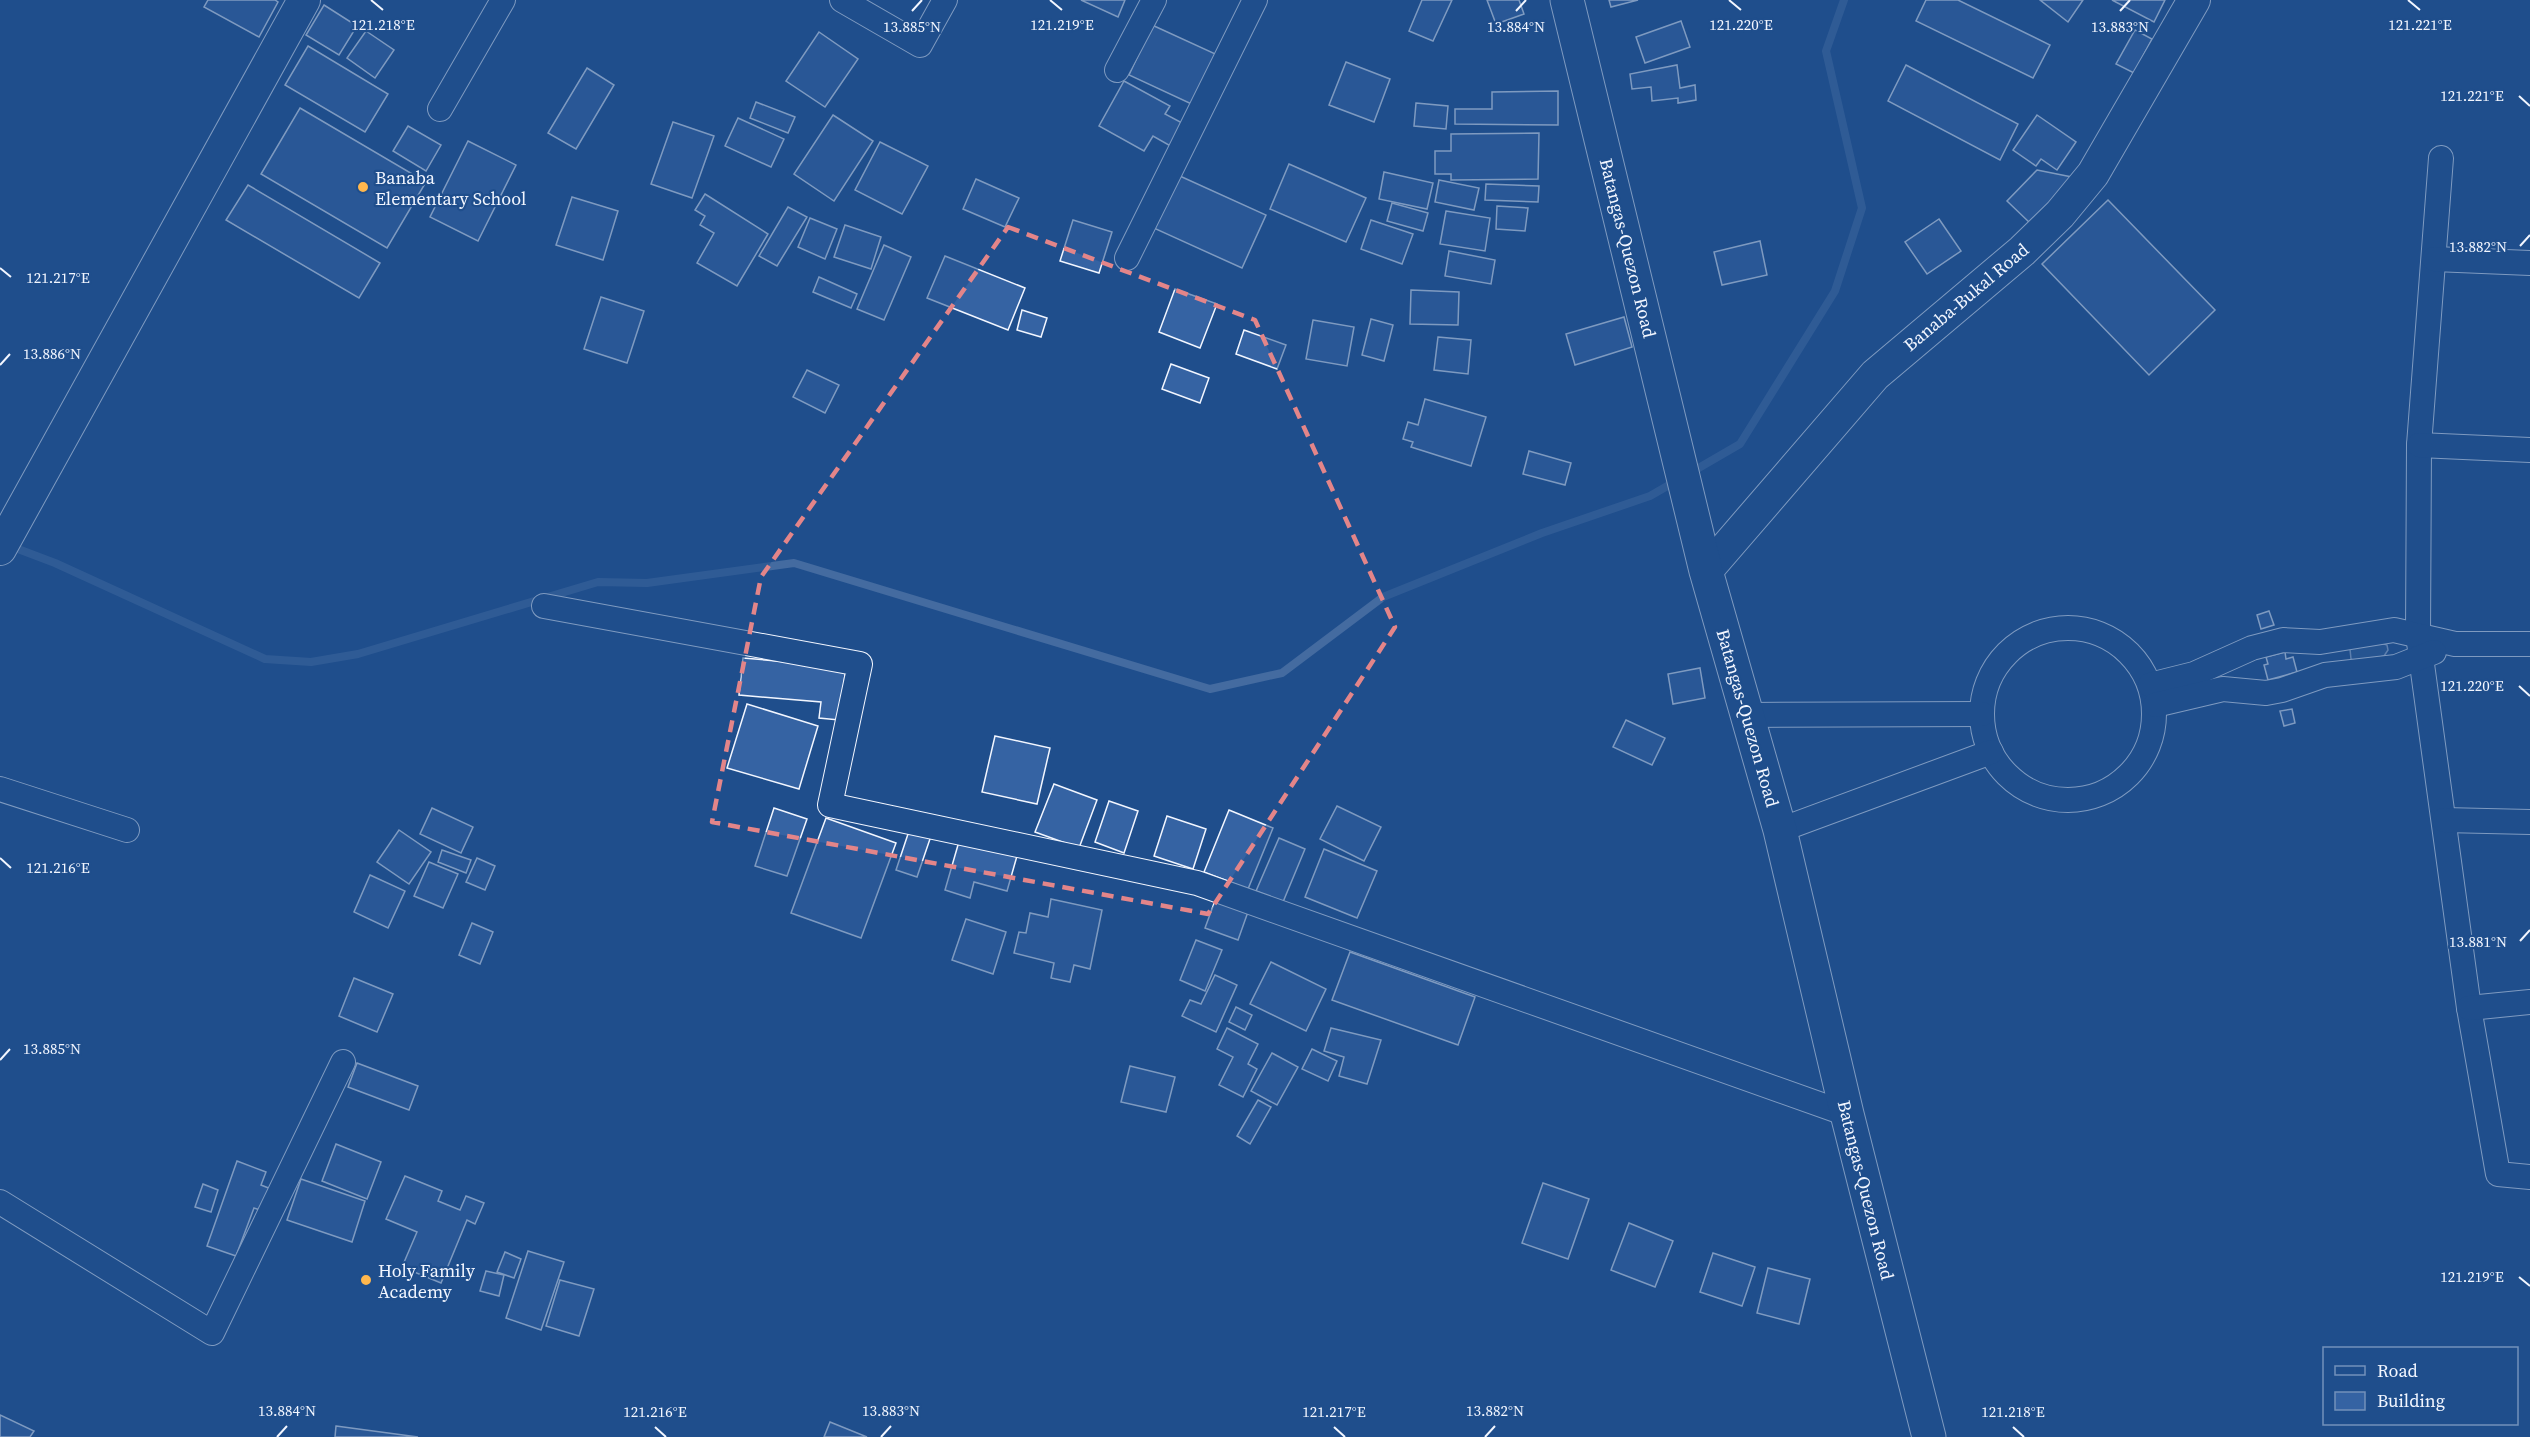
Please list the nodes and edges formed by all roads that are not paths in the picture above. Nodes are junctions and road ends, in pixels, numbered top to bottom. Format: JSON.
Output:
{"nodes":[{"id":1,"x":304,"y":0,"type":"edge"},
{"id":2,"x":503,"y":0,"type":"edge"},
{"id":3,"x":842,"y":0,"type":"edge"},
{"id":4,"x":945,"y":0,"type":"edge"},
{"id":5,"x":1154,"y":0,"type":"edge"},
{"id":6,"x":1255,"y":0,"type":"edge"},
{"id":7,"x":1567,"y":0,"type":"edge"},
{"id":8,"x":2194,"y":0,"type":"edge"},
{"id":9,"x":1117,"y":70,"type":"dead end"},
{"id":10,"x":440,"y":109,"type":"dead end"},
{"id":11,"x":2441,"y":158,"type":"dead end"},
{"id":12,"x":1127,"y":258,"type":"dead end"},
{"id":13,"x":2433,"y":259,"type":"junction"},
{"id":14,"x":2530,"y":263,"type":"edge"},
{"id":15,"x":2419,"y":445,"type":"junction"},
{"id":16,"x":2530,"y":450,"type":"edge"},
{"id":17,"x":0,"y":549,"type":"edge"},
{"id":18,"x":1706,"y":571,"type":"junction"},
{"id":19,"x":544,"y":606,"type":"dead end"},
{"id":20,"x":2320,"y":642,"type":"junction"},
{"id":21,"x":2530,"y":644,"type":"edge"},
{"id":22,"x":2419,"y":646,"type":"junction"},
{"id":23,"x":2325,"y":675,"type":"junction"},
{"id":24,"x":2152,"y":695,"type":"junction"},
{"id":25,"x":1982,"y":714,"type":"junction"},
{"id":26,"x":1748,"y":715,"type":"junction"},
{"id":27,"x":1991,"y":752,"type":"junction"},
{"id":28,"x":0,"y":789,"type":"edge"},
{"id":29,"x":2444,"y":820,"type":"junction"},
{"id":30,"x":2530,"y":822,"type":"edge"},
{"id":31,"x":127,"y":830,"type":"dead end"},
{"id":32,"x":1780,"y":830,"type":"junction"},
{"id":33,"x":2530,"y":1002,"type":"edge"},
{"id":34,"x":2469,"y":1008,"type":"junction"},
{"id":35,"x":343,"y":1062,"type":"dead end"},
{"id":36,"x":1846,"y":1114,"type":"junction"},
{"id":37,"x":2530,"y":1177,"type":"edge"},
{"id":38,"x":0,"y":1202,"type":"edge"},
{"id":39,"x":1929,"y":1437,"type":"edge"}],
"edges":[{"from":1,"to":17,"type":"street"},
{"from":2,"to":10,"type":"street"},
{"from":3,"to":4,"type":"street"},
{"from":5,"to":9,"type":"street"},
{"from":6,"to":12,"type":"street"},
{"from":7,"to":18,"type":"main road","name":"Batangas-Quezon Road"},
{"from":8,"to":18,"type":"street","name":"Banaba-Bukal Road"},
{"from":11,"to":13,"type":"street"},
{"from":13,"to":14,"type":"street"},
{"from":13,"to":15,"type":"street"},
{"from":15,"to":16,"type":"street"},
{"from":15,"to":22,"type":"street"},
{"from":18,"to":26,"type":"main road","name":"Batangas-Quezon Road"},
{"from":19,"to":36,"type":"street"},
{"from":20,"to":22,"type":"street"},
{"from":20,"to":23,"type":"street"},
{"from":20,"to":24,"type":"street"},
{"from":21,"to":22,"type":"street"},
{"from":22,"to":23,"type":"street"},
{"from":22,"to":29,"type":"street"},
{"from":23,"to":24,"type":"street"},
{"from":24,"to":25,"type":"street"},
{"from":24,"to":27,"type":"street"},
{"from":25,"to":26,"type":"street"},
{"from":25,"to":27,"type":"street"},
{"from":26,"to":32,"type":"main road","name":"Batangas-Quezon Road"},
{"from":27,"to":32,"type":"street"},
{"from":28,"to":31,"type":"street"},
{"from":29,"to":30,"type":"street"},
{"from":29,"to":34,"type":"street"},
{"from":32,"to":36,"type":"main road","name":"Batangas-Quezon Road"},
{"from":33,"to":34,"type":"street"},
{"from":34,"to":37,"type":"street"},
{"from":35,"to":38,"type":"street"},
{"from":36,"to":39,"type":"main road","name":"Batangas-Quezon Road"}]}
